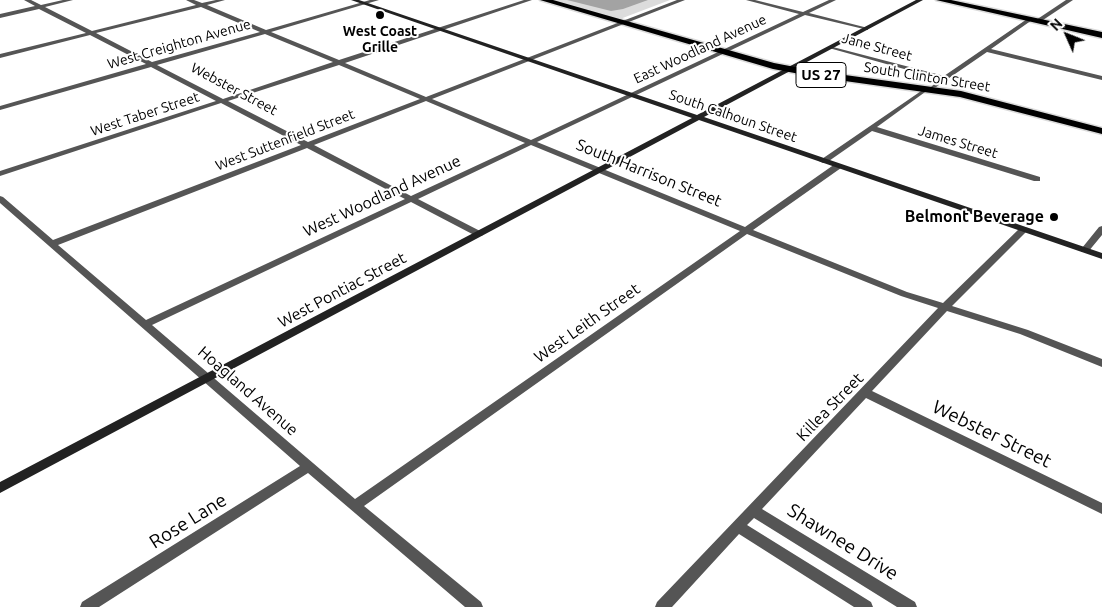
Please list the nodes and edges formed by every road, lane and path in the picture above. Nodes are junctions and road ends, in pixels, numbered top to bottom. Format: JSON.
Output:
{"nodes":[{"id":1,"x":27,"y":0,"type":"edge"},
{"id":2,"x":70,"y":0,"type":"edge"},
{"id":3,"x":189,"y":0,"type":"edge"},
{"id":4,"x":222,"y":0,"type":"edge"},
{"id":5,"x":354,"y":0,"type":"edge"},
{"id":6,"x":376,"y":0,"type":"edge"},
{"id":7,"x":529,"y":0,"type":"edge"},
{"id":8,"x":544,"y":0,"type":"edge"},
{"id":9,"x":682,"y":0,"type":"edge"},
{"id":10,"x":748,"y":0,"type":"edge"},
{"id":11,"x":833,"y":0,"type":"edge"},
{"id":12,"x":920,"y":0,"type":"edge"},
{"id":13,"x":940,"y":0,"type":"edge"},
{"id":14,"x":1070,"y":0,"type":"edge"},
{"id":15,"x":364,"y":3,"type":"junction"},
{"id":16,"x":201,"y":5,"type":"junction"},
{"id":17,"x":40,"y":7,"type":"junction"},
{"id":18,"x":804,"y":14,"type":"junction"},
{"id":19,"x":0,"y":16,"type":"edge"},
{"id":20,"x":1034,"y":20,"type":"junction"},
{"id":21,"x":622,"y":23,"type":"junction"},
{"id":22,"x":440,"y":29,"type":"junction"},
{"id":23,"x":866,"y":29,"type":"junction"},
{"id":24,"x":265,"y":32,"type":"junction"},
{"id":25,"x":92,"y":33,"type":"junction"},
{"id":26,"x":1102,"y":35,"type":"edge"},
{"id":27,"x":831,"y":47,"type":"junction"},
{"id":28,"x":986,"y":50,"type":"junction"},
{"id":29,"x":723,"y":52,"type":"junction"},
{"id":30,"x":0,"y":56,"type":"edge"},
{"id":31,"x":528,"y":60,"type":"junction"},
{"id":32,"x":339,"y":62,"type":"junction"},
{"id":33,"x":152,"y":64,"type":"junction"},
{"id":34,"x":790,"y":70,"type":"junction"},
{"id":35,"x":945,"y":78,"type":"junction"},
{"id":36,"x":1102,"y":78,"type":"edge"},
{"id":37,"x":931,"y":87,"type":"junction"},
{"id":38,"x":631,"y":95,"type":"junction"},
{"id":39,"x":426,"y":98,"type":"junction"},
{"id":40,"x":223,"y":101,"type":"junction"},
{"id":41,"x":0,"y":108,"type":"edge"},
{"id":42,"x":698,"y":118,"type":"junction"},
{"id":43,"x":871,"y":128,"type":"junction"},
{"id":44,"x":1102,"y":131,"type":"edge"},
{"id":45,"x":531,"y":142,"type":"junction"},
{"id":46,"x":308,"y":145,"type":"junction"},
{"id":47,"x":823,"y":161,"type":"junction"},
{"id":48,"x":838,"y":166,"type":"junction"},
{"id":49,"x":599,"y":171,"type":"junction"},
{"id":50,"x":0,"y":174,"type":"edge"},
{"id":51,"x":1037,"y":180,"type":"dead end"},
{"id":52,"x":0,"y":199,"type":"edge"},
{"id":53,"x":412,"y":199,"type":"junction"},
{"id":54,"x":1102,"y":229,"type":"edge"},
{"id":55,"x":1023,"y":230,"type":"junction"},
{"id":56,"x":747,"y":231,"type":"junction"},
{"id":57,"x":479,"y":234,"type":"junction"},
{"id":58,"x":52,"y":244,"type":"junction"},
{"id":59,"x":1085,"y":250,"type":"junction"},
{"id":60,"x":1102,"y":256,"type":"edge"},
{"id":61,"x":944,"y":308,"type":"junction"},
{"id":62,"x":146,"y":324,"type":"junction"},
{"id":63,"x":1102,"y":362,"type":"edge"},
{"id":64,"x":206,"y":379,"type":"junction"},
{"id":65,"x":866,"y":393,"type":"junction"},
{"id":66,"x":309,"y":466,"type":"junction"},
{"id":67,"x":0,"y":488,"type":"edge"},
{"id":68,"x":355,"y":506,"type":"junction"},
{"id":69,"x":1102,"y":509,"type":"edge"},
{"id":70,"x":754,"y":511,"type":"junction"},
{"id":71,"x":739,"y":526,"type":"junction"},
{"id":72,"x":87,"y":607,"type":"edge"},
{"id":73,"x":476,"y":607,"type":"edge"},
{"id":74,"x":662,"y":607,"type":"edge"},
{"id":75,"x":866,"y":607,"type":"edge"},
{"id":76,"x":910,"y":607,"type":"edge"}],
"edges":[{"from":1,"to":17,"type":"street","name":"Webster Street"},
{"from":2,"to":17,"type":"street"},
{"from":3,"to":16,"type":"street","name":"South Harrison Street"},
{"from":4,"to":16,"type":"street"},
{"from":5,"to":15,"type":"street","name":"South Calhoun Street"},
{"from":6,"to":15,"type":"street","name":"West Creighton Avenue"},
{"from":7,"to":22,"type":"street","name":"West Taber Street"},
{"from":8,"to":21,"type":"highway","name":"South Clinton Street","number":"US 27"},
{"from":9,"to":21,"type":"street","name":"West Suttenfield Street"},
{"from":10,"to":18,"type":"street"},
{"from":11,"to":18,"type":"street","name":"East Woodland Avenue"},
{"from":12,"to":23,"type":"street","name":"West Pontiac Street"},
{"from":13,"to":20,"type":"highway"},
{"from":14,"to":20,"type":"street"},
{"from":15,"to":22,"type":"street","name":"South Calhoun Street"},
{"from":15,"to":24,"type":"street","name":"West Creighton Avenue"},
{"from":16,"to":24,"type":"street","name":"South Harrison Street"},
{"from":16,"to":25,"type":"street"},
{"from":17,"to":19,"type":"street"},
{"from":17,"to":25,"type":"street","name":"Webster Street"},
{"from":18,"to":23,"type":"street"},
{"from":18,"to":29,"type":"street","name":"East Woodland Avenue"},
{"from":20,"to":26,"type":"highway"},
{"from":20,"to":28,"type":"street"},
{"from":21,"to":29,"type":"highway","name":"South Clinton Street","number":"US 27"},
{"from":21,"to":31,"type":"street","name":"West Suttenfield Street"},
{"from":22,"to":31,"type":"street","name":"South Calhoun Street"},
{"from":22,"to":32,"type":"street","name":"West Taber Street"},
{"from":23,"to":27,"type":"street","name":"West Pontiac Street"},
{"from":24,"to":32,"type":"street","name":"South Harrison Street"},
{"from":24,"to":33,"type":"street","name":"West Creighton Avenue"},
{"from":25,"to":30,"type":"street"},
{"from":25,"to":33,"type":"street","name":"Webster Street"},
{"from":27,"to":34,"type":"street","name":"West Pontiac Street"},
{"from":27,"to":35,"type":"street","name":"Jane Street"},
{"from":28,"to":35,"type":"street"},
{"from":28,"to":36,"type":"street"},
{"from":29,"to":34,"type":"highway","name":"South Clinton Street","number":"US 27"},
{"from":29,"to":38,"type":"street","name":"East Woodland Avenue"},
{"from":31,"to":38,"type":"street","name":"South Calhoun Street"},
{"from":31,"to":39,"type":"street","name":"West Suttenfield Street"},
{"from":32,"to":39,"type":"street","name":"South Harrison Street"},
{"from":32,"to":40,"type":"street","name":"West Taber Street"},
{"from":33,"to":40,"type":"street","name":"Webster Street"},
{"from":33,"to":41,"type":"street","name":"West Creighton Avenue"},
{"from":34,"to":37,"type":"highway","name":"South Clinton Street","number":"US 27"},
{"from":34,"to":42,"type":"street","name":"West Pontiac Street"},
{"from":35,"to":37,"type":"street"},
{"from":37,"to":43,"type":"street"},
{"from":37,"to":44,"type":"highway","name":"South Clinton Street","number":"US 27"},
{"from":38,"to":42,"type":"street","name":"South Calhoun Street"},
{"from":38,"to":45,"type":"street","name":"West Woodland Avenue"},
{"from":39,"to":45,"type":"street","name":"South Harrison Street"},
{"from":39,"to":46,"type":"street","name":"West Suttenfield Street"},
{"from":40,"to":46,"type":"street","name":"Webster Street"},
{"from":40,"to":50,"type":"street","name":"West Taber Street"},
{"from":42,"to":47,"type":"street","name":"South Calhoun Street"},
{"from":42,"to":49,"type":"street","name":"West Pontiac Street"},
{"from":43,"to":47,"type":"street"},
{"from":43,"to":51,"type":"street","name":"James Street"},
{"from":45,"to":49,"type":"street","name":"South Harrison Street"},
{"from":45,"to":53,"type":"street","name":"West Woodland Avenue"},
{"from":46,"to":53,"type":"street","name":"Webster Street"},
{"from":46,"to":58,"type":"street","name":"West Suttenfield Street"},
{"from":47,"to":48,"type":"street","name":"South Calhoun Street"},
{"from":48,"to":55,"type":"street","name":"South Calhoun Street"},
{"from":48,"to":56,"type":"street","name":"West Leith Street"},
{"from":49,"to":56,"type":"street","name":"South Harrison Street"},
{"from":49,"to":57,"type":"street","name":"West Pontiac Street"},
{"from":52,"to":58,"type":"street","name":"Hoagland Avenue"},
{"from":53,"to":57,"type":"street","name":"Webster Street"},
{"from":53,"to":62,"type":"street","name":"West Woodland Avenue"},
{"from":54,"to":59,"type":"street"},
{"from":55,"to":59,"type":"street","name":"South Calhoun Street"},
{"from":55,"to":61,"type":"street","name":"Killea Street"},
{"from":56,"to":61,"type":"street","name":"South Harrison Street"},
{"from":56,"to":68,"type":"street","name":"West Leith Street"},
{"from":57,"to":64,"type":"street","name":"West Pontiac Street"},
{"from":58,"to":62,"type":"street","name":"Hoagland Avenue"},
{"from":59,"to":60,"type":"street","name":"South Calhoun Street"},
{"from":61,"to":63,"type":"street","name":"South Harrison Street"},
{"from":61,"to":65,"type":"street","name":"Killea Street"},
{"from":62,"to":64,"type":"street","name":"Hoagland Avenue"},
{"from":64,"to":66,"type":"street","name":"Hoagland Avenue"},
{"from":64,"to":67,"type":"street","name":"West Pontiac Street"},
{"from":65,"to":69,"type":"street","name":"Webster Street"},
{"from":65,"to":70,"type":"street","name":"Killea Street"},
{"from":66,"to":68,"type":"street","name":"Hoagland Avenue"},
{"from":66,"to":72,"type":"street","name":"Rose Lane"},
{"from":68,"to":73,"type":"street","name":"Hoagland Avenue"},
{"from":70,"to":71,"type":"street","name":"Killea Street"},
{"from":70,"to":76,"type":"street","name":"Shawnee Drive"},
{"from":71,"to":74,"type":"street","name":"Killea Street"},
{"from":71,"to":75,"type":"street"}]}
